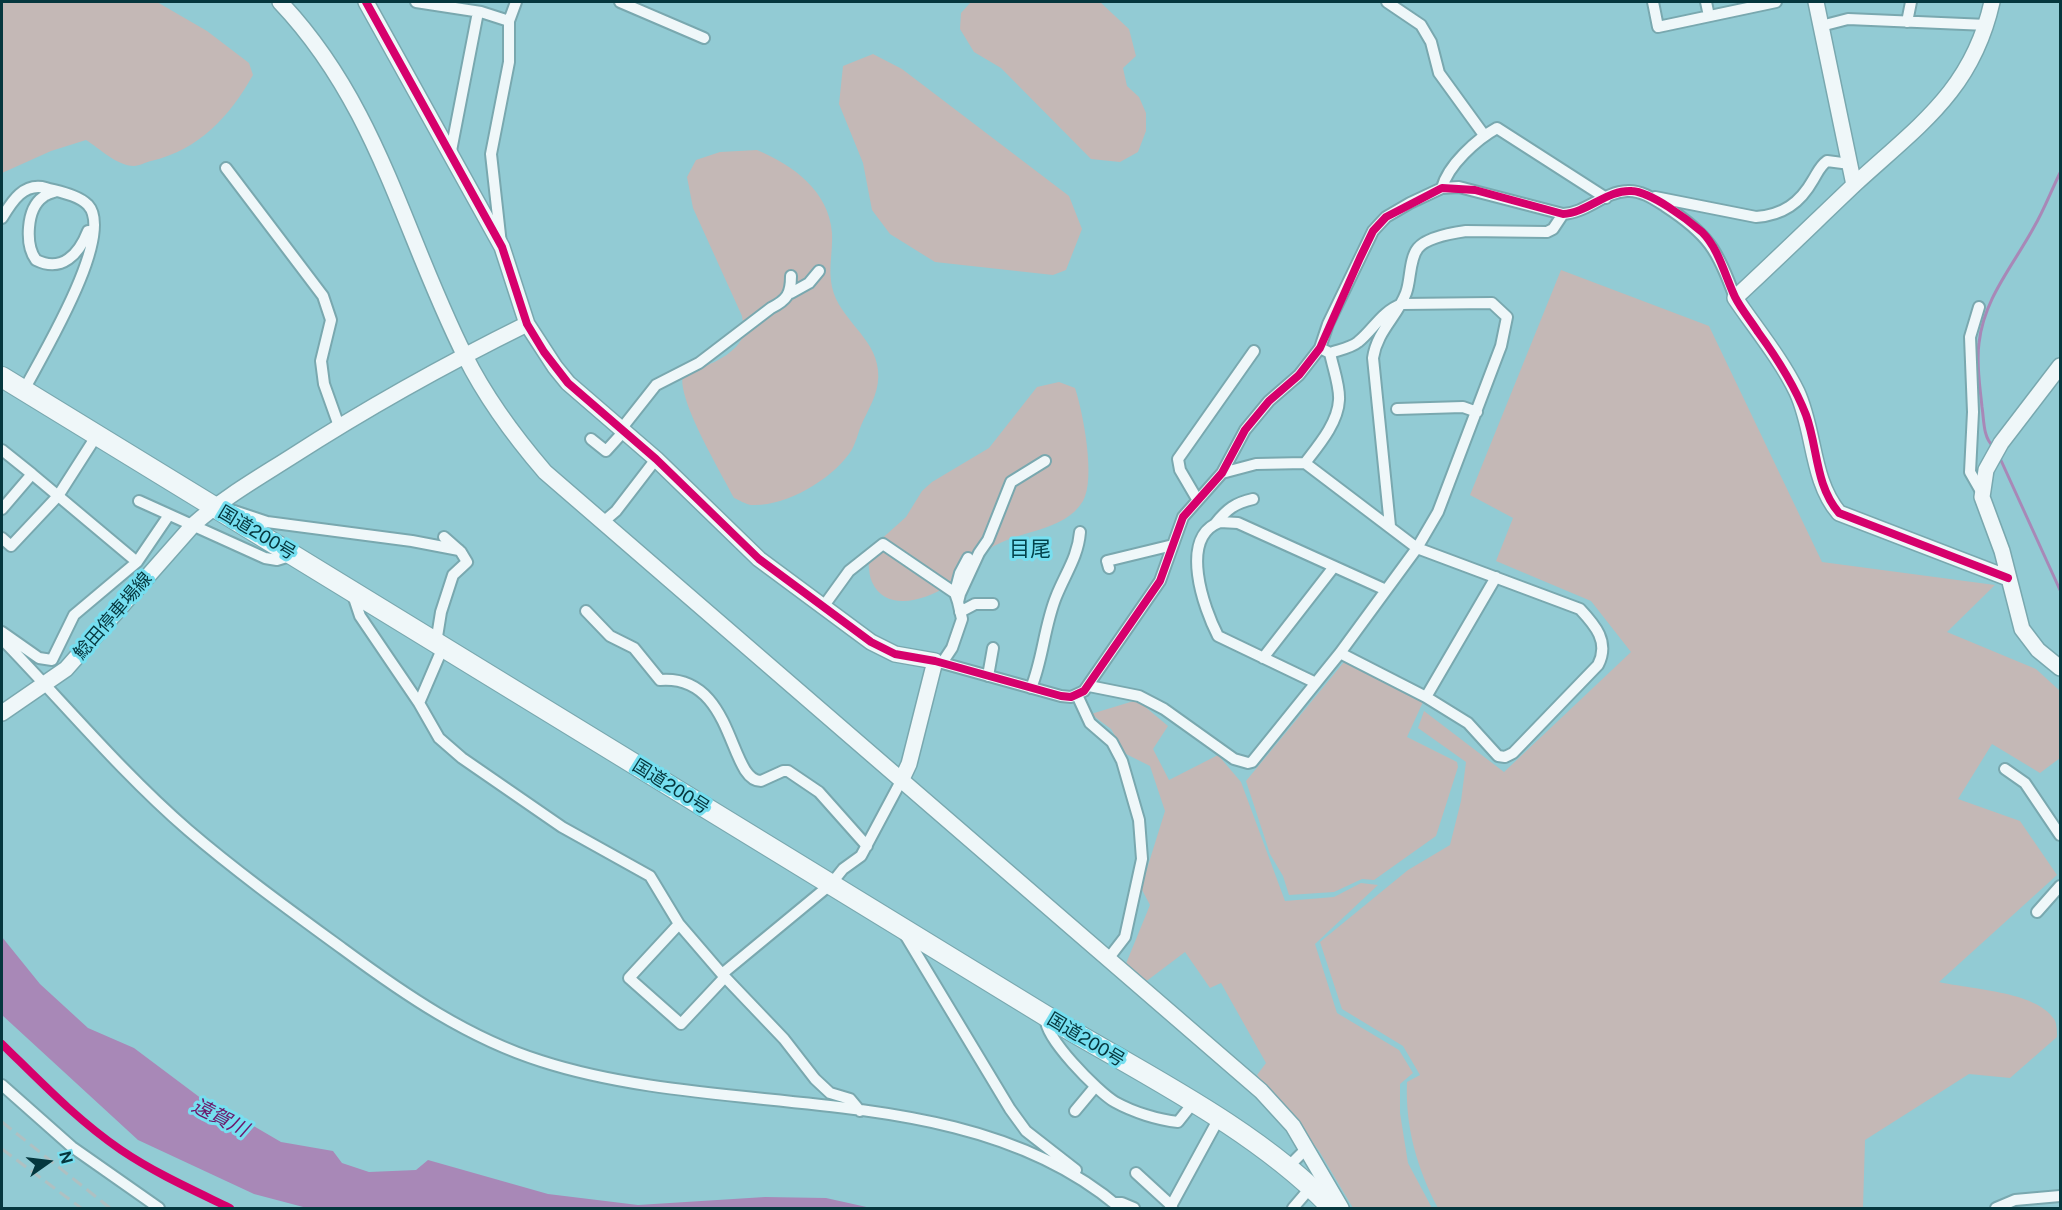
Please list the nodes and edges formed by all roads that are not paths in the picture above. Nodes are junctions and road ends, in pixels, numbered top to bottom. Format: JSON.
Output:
{"nodes":[{"id":1,"x":279,"y":2,"type":"edge"},
{"id":2,"x":366,"y":2,"type":"edge"},
{"id":3,"x":416,"y":2,"type":"edge"},
{"id":4,"x":516,"y":2,"type":"edge"},
{"id":5,"x":620,"y":2,"type":"edge"},
{"id":6,"x":1387,"y":2,"type":"edge"},
{"id":7,"x":1653,"y":2,"type":"edge"},
{"id":8,"x":1706,"y":2,"type":"edge"},
{"id":9,"x":1776,"y":2,"type":"edge"},
{"id":10,"x":1816,"y":2,"type":"edge"},
{"id":11,"x":1911,"y":2,"type":"edge"},
{"id":12,"x":1992,"y":2,"type":"edge"},
{"id":13,"x":1760,"y":3,"type":"edge"},
{"id":14,"x":482,"y":9,"type":"edge"},
{"id":15,"x":1709,"y":16,"type":"junction"},
{"id":16,"x":509,"y":21,"type":"junction"},
{"id":17,"x":1907,"y":21,"type":"junction"},
{"id":18,"x":1987,"y":25,"type":"junction"},
{"id":19,"x":1821,"y":26,"type":"junction"},
{"id":20,"x":704,"y":38,"type":"dead end"},
{"id":21,"x":1484,"y":135,"type":"junction"},
{"id":22,"x":450,"y":156,"type":"junction"},
{"id":23,"x":1850,"y":164,"type":"junction"},
{"id":24,"x":226,"y":168,"type":"dead end"},
{"id":25,"x":1854,"y":185,"type":"junction"},
{"id":26,"x":1442,"y":188,"type":"junction"},
{"id":27,"x":56,"y":191,"type":"junction"},
{"id":28,"x":1649,"y":196,"type":"junction"},
{"id":29,"x":1606,"y":198,"type":"junction"},
{"id":30,"x":1563,"y":214,"type":"junction"},
{"id":31,"x":2,"y":218,"type":"edge"},
{"id":32,"x":93,"y":220,"type":"junction"},
{"id":33,"x":502,"y":247,"type":"junction"},
{"id":34,"x":819,"y":271,"type":"dead end"},
{"id":35,"x":792,"y":276,"type":"dead end"},
{"id":36,"x":791,"y":293,"type":"junction"},
{"id":37,"x":1736,"y":298,"type":"junction"},
{"id":38,"x":1402,"y":304,"type":"junction"},
{"id":39,"x":1979,"y":307,"type":"dead end"},
{"id":40,"x":527,"y":324,"type":"junction"},
{"id":41,"x":1325,"y":350,"type":"junction"},
{"id":42,"x":1254,"y":351,"type":"dead end"},
{"id":43,"x":464,"y":355,"type":"junction"},
{"id":44,"x":2061,"y":366,"type":"edge"},
{"id":45,"x":2,"y":377,"type":"edge"},
{"id":46,"x":24,"y":390,"type":"junction"},
{"id":47,"x":1397,"y":409,"type":"dead end"},
{"id":48,"x":1477,"y":412,"type":"junction"},
{"id":49,"x":339,"y":426,"type":"junction"},
{"id":50,"x":624,"y":429,"type":"junction"},
{"id":51,"x":97,"y":435,"type":"junction"},
{"id":52,"x":591,"y":439,"type":"dead end"},
{"id":53,"x":2,"y":450,"type":"edge"},
{"id":54,"x":656,"y":459,"type":"junction"},
{"id":55,"x":1045,"y":461,"type":"dead end"},
{"id":56,"x":1305,"y":463,"type":"junction"},
{"id":57,"x":1222,"y":473,"type":"junction"},
{"id":58,"x":32,"y":474,"type":"junction"},
{"id":59,"x":1982,"y":493,"type":"junction"},
{"id":60,"x":58,"y":496,"type":"junction"},
{"id":61,"x":1197,"y":499,"type":"junction"},
{"id":62,"x":1253,"y":500,"type":"dead end"},
{"id":63,"x":139,"y":501,"type":"dead end"},
{"id":64,"x":214,"y":507,"type":"junction"},
{"id":65,"x":2,"y":509,"type":"edge"},
{"id":66,"x":169,"y":515,"type":"junction"},
{"id":67,"x":602,"y":523,"type":"junction"},
{"id":68,"x":1215,"y":524,"type":"junction"},
{"id":69,"x":194,"y":525,"type":"junction"},
{"id":70,"x":1390,"y":526,"type":"junction"},
{"id":71,"x":1080,"y":532,"type":"dead end"},
{"id":72,"x":444,"y":537,"type":"dead end"},
{"id":73,"x":2,"y":538,"type":"edge"},
{"id":74,"x":1173,"y":545,"type":"junction"},
{"id":75,"x":1417,"y":548,"type":"junction"},
{"id":76,"x":459,"y":550,"type":"junction"},
{"id":77,"x":293,"y":555,"type":"junction"},
{"id":78,"x":968,"y":558,"type":"dead end"},
{"id":79,"x":137,"y":562,"type":"junction"},
{"id":80,"x":1109,"y":568,"type":"dead end"},
{"id":81,"x":1333,"y":568,"type":"junction"},
{"id":82,"x":1496,"y":577,"type":"junction"},
{"id":83,"x":2008,"y":578,"type":"junction"},
{"id":84,"x":1386,"y":590,"type":"junction"},
{"id":85,"x":352,"y":592,"type":"junction"},
{"id":86,"x":958,"y":602,"type":"junction"},
{"id":87,"x":993,"y":604,"type":"dead end"},
{"id":88,"x":824,"y":607,"type":"junction"},
{"id":89,"x":586,"y":611,"type":"dead end"},
{"id":90,"x":2,"y":632,"type":"edge"},
{"id":91,"x":2,"y":639,"type":"edge"},
{"id":92,"x":440,"y":645,"type":"junction"},
{"id":93,"x":993,"y":648,"type":"dead end"},
{"id":94,"x":1340,"y":653,"type":"junction"},
{"id":95,"x":1263,"y":658,"type":"junction"},
{"id":96,"x":939,"y":662,"type":"junction"},
{"id":97,"x":2061,"y":668,"type":"edge"},
{"id":98,"x":988,"y":676,"type":"junction"},
{"id":99,"x":1316,"y":684,"type":"junction"},
{"id":100,"x":45,"y":686,"type":"junction"},
{"id":101,"x":1089,"y":686,"type":"junction"},
{"id":102,"x":1031,"y":688,"type":"junction"},
{"id":103,"x":1077,"y":695,"type":"junction"},
{"id":104,"x":1426,"y":697,"type":"junction"},
{"id":105,"x":419,"y":703,"type":"junction"},
{"id":106,"x":2,"y":713,"type":"edge"},
{"id":107,"x":2005,"y":769,"type":"dead end"},
{"id":108,"x":901,"y":781,"type":"junction"},
{"id":109,"x":2061,"y":835,"type":"edge"},
{"id":110,"x":867,"y":846,"type":"junction"},
{"id":111,"x":831,"y":885,"type":"junction"},
{"id":112,"x":2061,"y":886,"type":"edge"},
{"id":113,"x":2037,"y":912,"type":"dead end"},
{"id":114,"x":680,"y":924,"type":"junction"},
{"id":115,"x":899,"y":925,"type":"junction"},
{"id":116,"x":1108,"y":959,"type":"junction"},
{"id":117,"x":723,"y":976,"type":"junction"},
{"id":118,"x":1046,"y":1016,"type":"junction"},
{"id":119,"x":2,"y":1084,"type":"edge"},
{"id":120,"x":1095,"y":1087,"type":"junction"},
{"id":121,"x":1193,"y":1103,"type":"junction"},
{"id":122,"x":1075,"y":1111,"type":"dead end"},
{"id":123,"x":860,"y":1112,"type":"junction"},
{"id":124,"x":1218,"y":1120,"type":"junction"},
{"id":125,"x":1307,"y":1148,"type":"junction"},
{"id":126,"x":1287,"y":1168,"type":"junction"},
{"id":127,"x":1138,"y":1177,"type":"dead end"},
{"id":128,"x":1311,"y":1187,"type":"junction"},
{"id":129,"x":1092,"y":1188,"type":"junction"},
{"id":130,"x":2061,"y":1196,"type":"edge"},
{"id":131,"x":1117,"y":1206,"type":"edge"},
{"id":132,"x":1171,"y":1207,"type":"edge"},
{"id":133,"x":159,"y":1209,"type":"edge"},
{"id":134,"x":1134,"y":1209,"type":"edge"},
{"id":135,"x":1293,"y":1209,"type":"edge"},
{"id":136,"x":1332,"y":1209,"type":"edge"},
{"id":137,"x":1341,"y":1209,"type":"edge"},
{"id":138,"x":1996,"y":1209,"type":"edge"}],
"edges":[{"from":1,"to":43,"type":"street"},
{"from":2,"to":22,"type":"street"},
{"from":3,"to":14,"type":"street"},
{"from":4,"to":16,"type":"street"},
{"from":5,"to":20,"type":"street"},
{"from":6,"to":21,"type":"street"},
{"from":7,"to":15,"type":"street"},
{"from":8,"to":15,"type":"street"},
{"from":9,"to":13,"type":"street"},
{"from":10,"to":19,"type":"street"},
{"from":11,"to":17,"type":"street"},
{"from":12,"to":18,"type":"street"},
{"from":13,"to":15,"type":"street"},
{"from":14,"to":16,"type":"street"},
{"from":14,"to":22,"type":"street"},
{"from":16,"to":33,"type":"street"},
{"from":17,"to":18,"type":"street"},
{"from":17,"to":19,"type":"street"},
{"from":18,"to":25,"type":"street"},
{"from":19,"to":23,"type":"street"},
{"from":21,"to":26,"type":"street"},
{"from":21,"to":29,"type":"street"},
{"from":22,"to":33,"type":"street"},
{"from":23,"to":25,"type":"street"},
{"from":23,"to":28,"type":"street"},
{"from":24,"to":49,"type":"street"},
{"from":25,"to":37,"type":"street"},
{"from":26,"to":30,"type":"street"},
{"from":26,"to":41,"type":"street"},
{"from":27,"to":31,"type":"street"},
{"from":27,"to":32,"type":"street"},
{"from":27,"to":32,"type":"street"},
{"from":28,"to":29,"type":"street"},
{"from":28,"to":37,"type":"street"},
{"from":29,"to":30,"type":"street"},
{"from":30,"to":38,"type":"street"},
{"from":32,"to":46,"type":"street"},
{"from":33,"to":40,"type":"street"},
{"from":34,"to":36,"type":"street"},
{"from":35,"to":36,"type":"street"},
{"from":36,"to":50,"type":"street"},
{"from":37,"to":83,"type":"street"},
{"from":38,"to":41,"type":"street"},
{"from":38,"to":48,"type":"street"},
{"from":38,"to":70,"type":"street"},
{"from":39,"to":59,"type":"street"},
{"from":40,"to":43,"type":"street","name":"鯰田停車場線"},
{"from":40,"to":50,"type":"street"},
{"from":41,"to":56,"type":"street"},
{"from":41,"to":57,"type":"street"},
{"from":42,"to":61,"type":"street"},
{"from":43,"to":49,"type":"street","name":"鯰田停車場線"},
{"from":43,"to":67,"type":"street"},
{"from":44,"to":59,"type":"street"},
{"from":45,"to":46,"type":"highway","name":"国道200号"},
{"from":46,"to":51,"type":"highway","name":"国道200号"},
{"from":47,"to":48,"type":"street"},
{"from":48,"to":75,"type":"street"},
{"from":49,"to":64,"type":"street","name":"鯰田停車場線"},
{"from":50,"to":52,"type":"street"},
{"from":50,"to":54,"type":"street"},
{"from":51,"to":60,"type":"street"},
{"from":51,"to":64,"type":"highway","name":"国道200号"},
{"from":53,"to":58,"type":"street"},
{"from":54,"to":67,"type":"street"},
{"from":54,"to":88,"type":"street"},
{"from":55,"to":86,"type":"street"},
{"from":56,"to":57,"type":"street"},
{"from":56,"to":70,"type":"street"},
{"from":57,"to":61,"type":"street"},
{"from":58,"to":60,"type":"street"},
{"from":58,"to":65,"type":"street"},
{"from":59,"to":83,"type":"street"},
{"from":60,"to":73,"type":"street"},
{"from":60,"to":79,"type":"street"},
{"from":61,"to":74,"type":"street"},
{"from":62,"to":68,"type":"street"},
{"from":63,"to":66,"type":"street"},
{"from":64,"to":69,"type":"street","name":"鯰田停車場線"},
{"from":64,"to":76,"type":"street"},
{"from":64,"to":77,"type":"highway","name":"国道200号"},
{"from":66,"to":69,"type":"street"},
{"from":66,"to":79,"type":"street"},
{"from":67,"to":108,"type":"street"},
{"from":68,"to":81,"type":"street"},
{"from":68,"to":95,"type":"street"},
{"from":69,"to":77,"type":"street"},
{"from":69,"to":100,"type":"street","name":"鯰田停車場線"},
{"from":70,"to":75,"type":"street"},
{"from":71,"to":102,"type":"street"},
{"from":72,"to":76,"type":"street"},
{"from":74,"to":80,"type":"street"},
{"from":74,"to":101,"type":"street"},
{"from":75,"to":82,"type":"street"},
{"from":75,"to":84,"type":"street"},
{"from":76,"to":92,"type":"street"},
{"from":77,"to":85,"type":"highway","name":"国道200号"},
{"from":78,"to":86,"type":"street"},
{"from":79,"to":90,"type":"street"},
{"from":81,"to":84,"type":"street"},
{"from":81,"to":95,"type":"street"},
{"from":82,"to":104,"type":"street"},
{"from":82,"to":104,"type":"street"},
{"from":83,"to":97,"type":"street"},
{"from":84,"to":94,"type":"street"},
{"from":85,"to":92,"type":"highway","name":"国道200号"},
{"from":85,"to":105,"type":"street"},
{"from":86,"to":87,"type":"street"},
{"from":86,"to":88,"type":"street"},
{"from":86,"to":96,"type":"street"},
{"from":88,"to":96,"type":"street"},
{"from":89,"to":110,"type":"street"},
{"from":91,"to":100,"type":"street"},
{"from":92,"to":105,"type":"street"},
{"from":92,"to":111,"type":"highway","name":"国道200号"},
{"from":93,"to":98,"type":"street"},
{"from":94,"to":99,"type":"street"},
{"from":94,"to":104,"type":"street"},
{"from":95,"to":99,"type":"street"},
{"from":96,"to":98,"type":"street"},
{"from":96,"to":108,"type":"street"},
{"from":98,"to":102,"type":"street"},
{"from":99,"to":101,"type":"street"},
{"from":100,"to":106,"type":"street","name":"鯰田停車場線"},
{"from":100,"to":123,"type":"street"},
{"from":101,"to":103,"type":"street"},
{"from":102,"to":103,"type":"street"},
{"from":103,"to":116,"type":"street"},
{"from":105,"to":114,"type":"street"},
{"from":107,"to":109,"type":"street"},
{"from":108,"to":110,"type":"street"},
{"from":108,"to":116,"type":"street"},
{"from":110,"to":111,"type":"street"},
{"from":111,"to":115,"type":"highway","name":"国道200号"},
{"from":111,"to":117,"type":"street"},
{"from":112,"to":113,"type":"street"},
{"from":114,"to":117,"type":"street"},
{"from":114,"to":117,"type":"street"},
{"from":115,"to":118,"type":"highway","name":"国道200号"},
{"from":115,"to":129,"type":"street"},
{"from":116,"to":125,"type":"street"},
{"from":117,"to":123,"type":"street"},
{"from":118,"to":120,"type":"street"},
{"from":118,"to":121,"type":"highway","name":"国道200号"},
{"from":119,"to":133,"type":"street"},
{"from":120,"to":121,"type":"street"},
{"from":120,"to":122,"type":"street"},
{"from":121,"to":124,"type":"highway","name":"国道200号"},
{"from":123,"to":129,"type":"street"},
{"from":124,"to":126,"type":"highway","name":"国道200号"},
{"from":124,"to":132,"type":"street"},
{"from":125,"to":126,"type":"street"},
{"from":125,"to":137,"type":"street"},
{"from":126,"to":128,"type":"highway","name":"国道200号"},
{"from":127,"to":132,"type":"street"},
{"from":128,"to":135,"type":"street"},
{"from":128,"to":136,"type":"highway","name":"国道200号"},
{"from":129,"to":131,"type":"street"},
{"from":130,"to":138,"type":"street"},
{"from":131,"to":134,"type":"street"}]}
